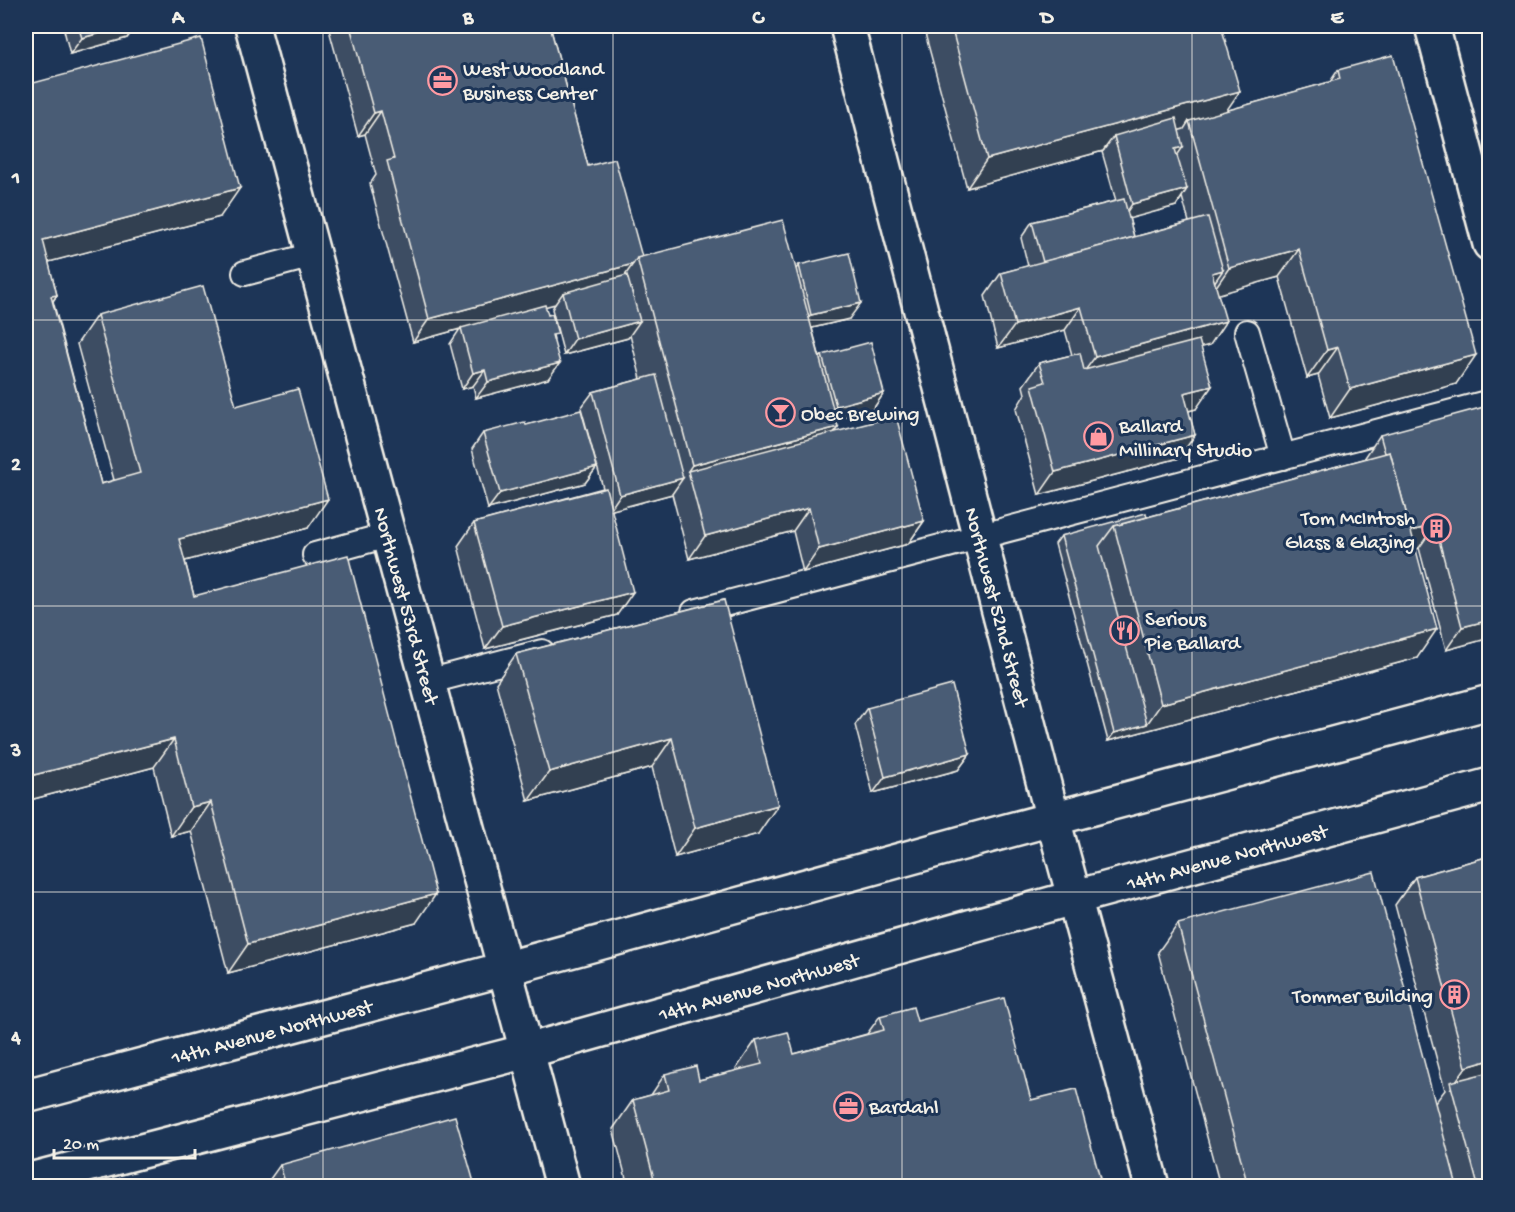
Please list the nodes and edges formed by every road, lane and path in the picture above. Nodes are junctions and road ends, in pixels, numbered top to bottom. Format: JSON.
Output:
{"nodes":[{"id":1,"x":252,"y":26,"type":"edge"},
{"id":2,"x":847,"y":26,"type":"edge"},
{"id":3,"x":1432,"y":26,"type":"edge"},
{"id":4,"x":1490,"y":244,"type":"edge"},
{"id":5,"x":313,"y":255,"type":"junction"},
{"id":6,"x":245,"y":273,"type":"dead end"},
{"id":7,"x":1247,"y":332,"type":"dead end"},
{"id":8,"x":1490,"y":402,"type":"edge"},
{"id":9,"x":1283,"y":456,"type":"junction"},
{"id":10,"x":388,"y":535,"type":"junction"},
{"id":11,"x":980,"y":536,"type":"junction"},
{"id":12,"x":315,"y":555,"type":"dead end"},
{"id":13,"x":678,"y":616,"type":"edge"},
{"id":14,"x":563,"y":646,"type":"edge"},
{"id":15,"x":427,"y":682,"type":"junction"},
{"id":16,"x":1490,"y":702,"type":"edge"},
{"id":17,"x":1490,"y":785,"type":"edge"},
{"id":18,"x":1053,"y":819,"type":"junction"},
{"id":19,"x":1076,"y":897,"type":"junction"},
{"id":20,"x":504,"y":969,"type":"junction"},
{"id":21,"x":527,"y":1051,"type":"junction"},
{"id":22,"x":26,"y":1096,"type":"edge"},
{"id":23,"x":26,"y":1181,"type":"edge"},
{"id":24,"x":563,"y":1186,"type":"edge"},
{"id":25,"x":1152,"y":1186,"type":"edge"}],
"edges":[{"from":1,"to":5,"type":"street","name":"Northwest 53rd Street"},
{"from":2,"to":11,"type":"street","name":"Northwest 52nd Street"},
{"from":3,"to":4,"type":"street"},
{"from":5,"to":6,"type":"lane"},
{"from":5,"to":10,"type":"street","name":"Northwest 53rd Street"},
{"from":7,"to":9,"type":"lane"},
{"from":8,"to":9,"type":"lane"},
{"from":9,"to":11,"type":"lane"},
{"from":10,"to":12,"type":"lane"},
{"from":10,"to":15,"type":"street","name":"Northwest 53rd Street"},
{"from":11,"to":13,"type":"lane"},
{"from":11,"to":18,"type":"street","name":"Northwest 52nd Street"},
{"from":14,"to":15,"type":"lane"},
{"from":15,"to":20,"type":"street","name":"Northwest 53rd Street"},
{"from":16,"to":18,"type":"street","name":"14th Avenue Northwest"},
{"from":17,"to":19,"type":"street","name":"14th Avenue Northwest"},
{"from":18,"to":19,"type":"street","name":"Northwest 52nd Street"},
{"from":18,"to":20,"type":"street","name":"14th Avenue Northwest"},
{"from":19,"to":21,"type":"street","name":"14th Avenue Northwest"},
{"from":19,"to":25,"type":"street","name":"Northwest 52nd Street"},
{"from":20,"to":21,"type":"street","name":"Northwest 53rd Street"},
{"from":20,"to":22,"type":"street","name":"14th Avenue Northwest"},
{"from":21,"to":23,"type":"street","name":"14th Avenue Northwest"},
{"from":21,"to":24,"type":"street","name":"Northwest 53rd Street"}]}
